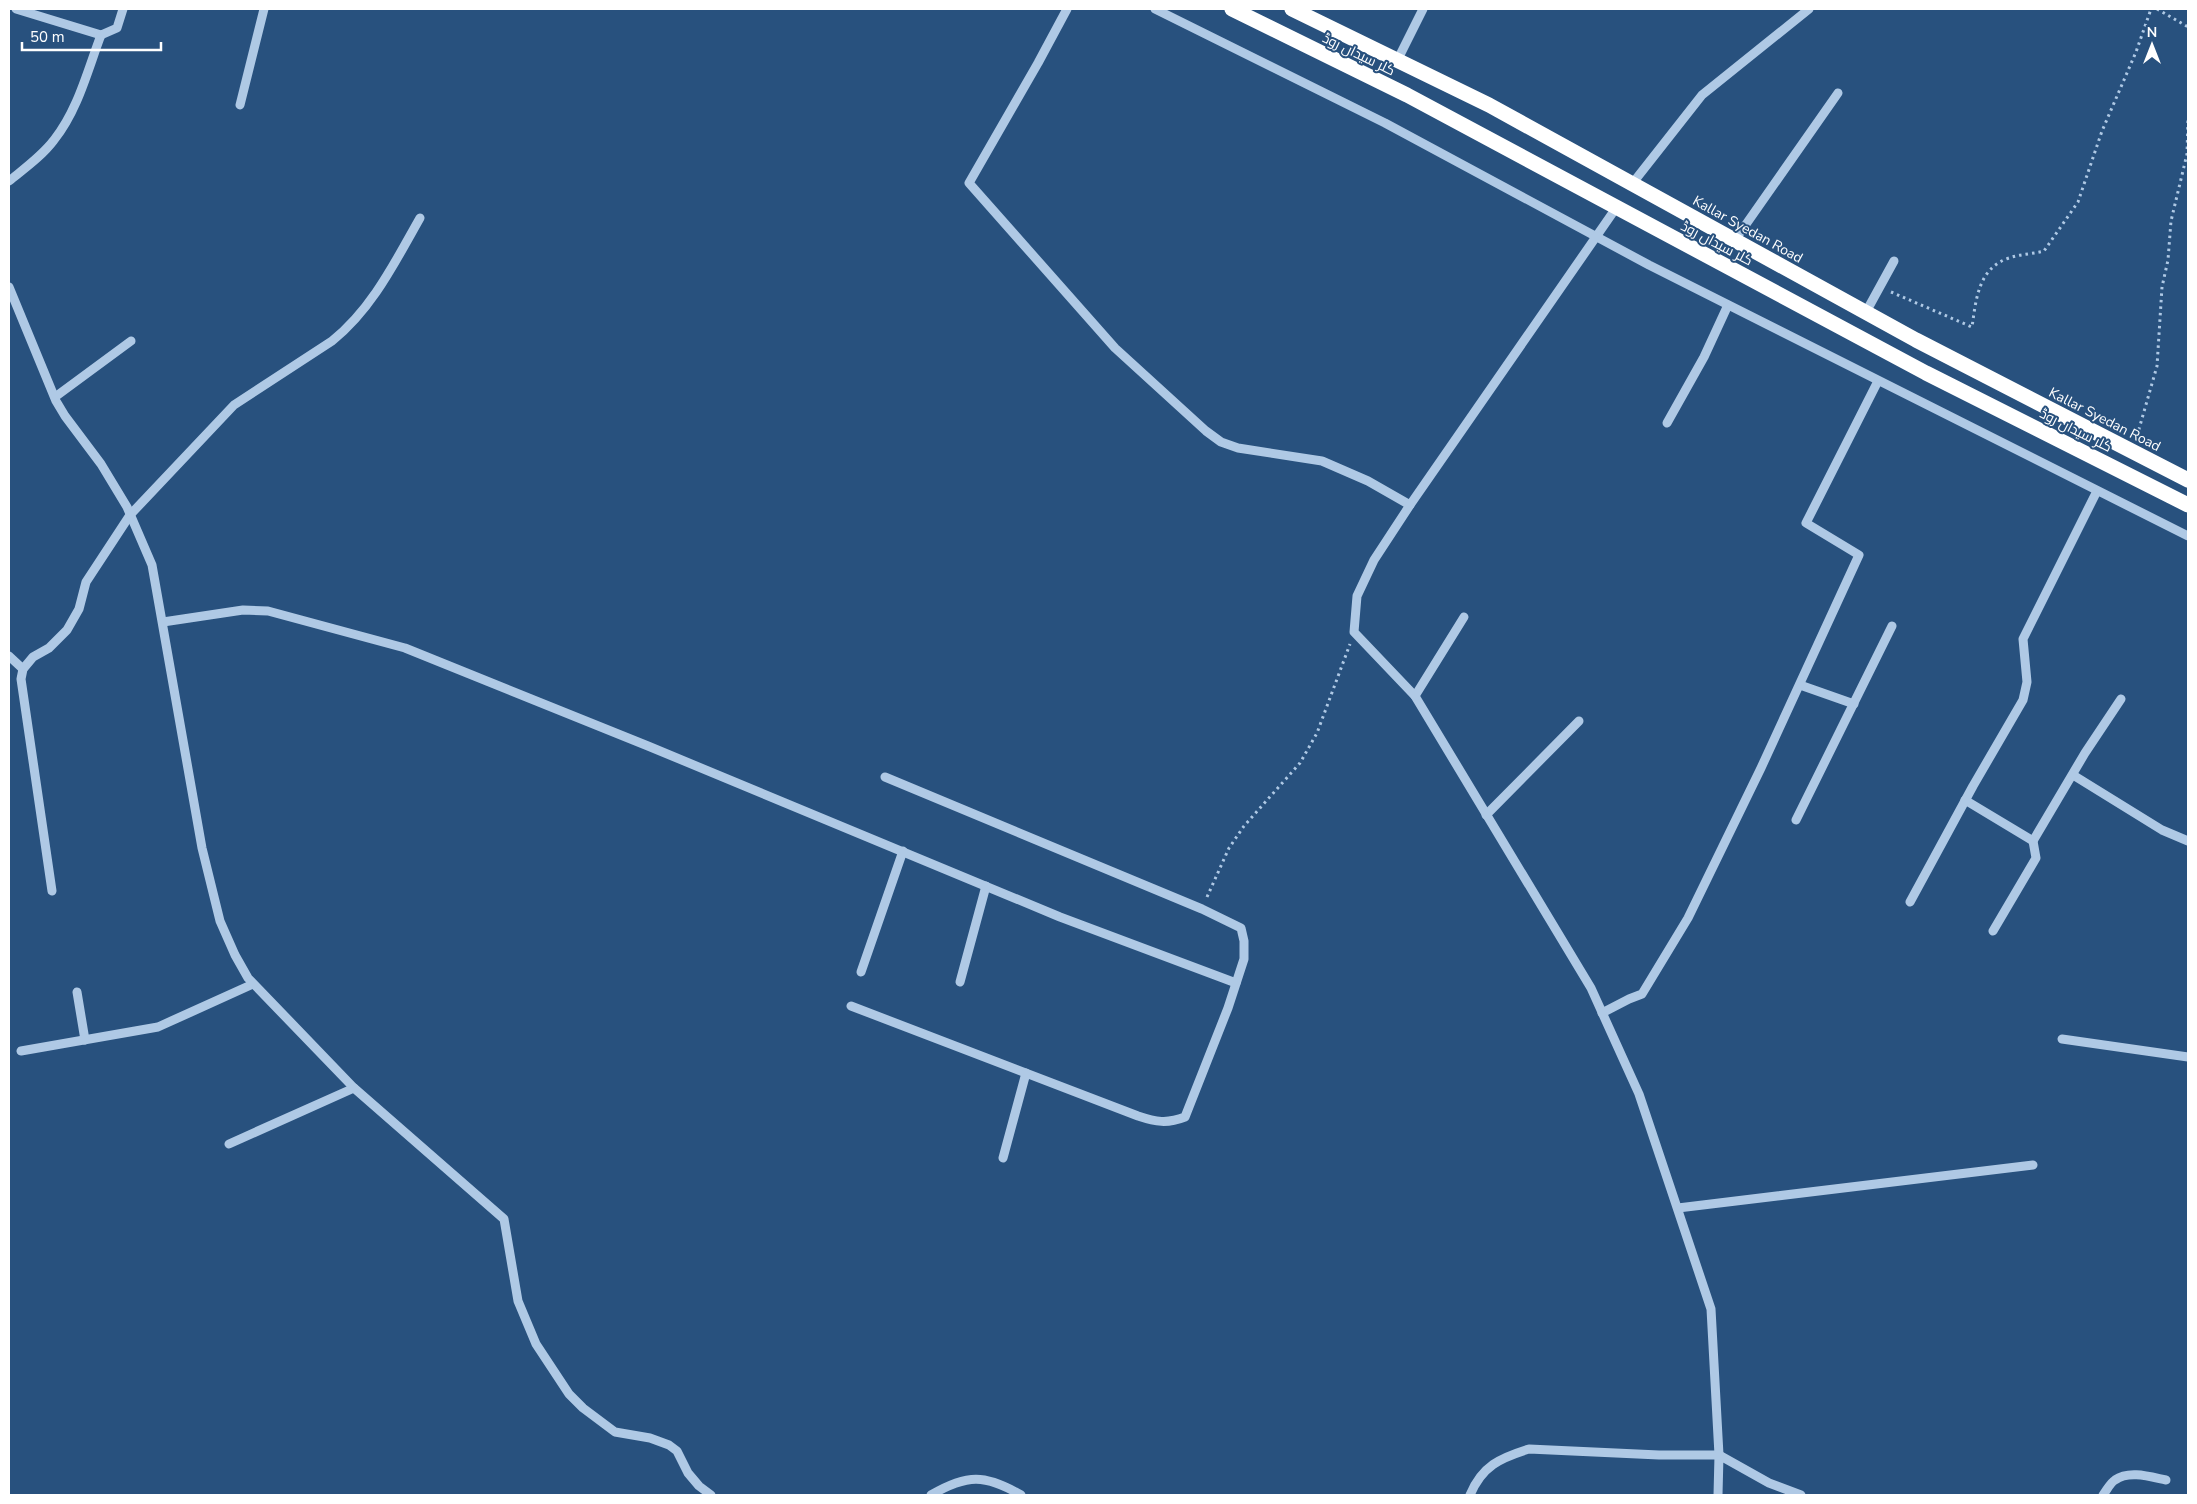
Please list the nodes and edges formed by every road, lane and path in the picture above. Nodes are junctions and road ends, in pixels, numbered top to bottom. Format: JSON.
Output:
{"nodes":[{"id":1,"x":16,"y":9,"type":"edge"},
{"id":2,"x":123,"y":9,"type":"edge"},
{"id":3,"x":264,"y":9,"type":"edge"},
{"id":4,"x":1067,"y":9,"type":"edge"},
{"id":5,"x":1155,"y":9,"type":"edge"},
{"id":6,"x":1232,"y":9,"type":"edge"},
{"id":7,"x":1292,"y":9,"type":"edge"},
{"id":8,"x":1424,"y":9,"type":"edge"},
{"id":9,"x":1809,"y":9,"type":"edge"},
{"id":10,"x":2151,"y":9,"type":"edge"},
{"id":11,"x":2157,"y":9,"type":"edge"},
{"id":12,"x":2188,"y":27,"type":"edge"},
{"id":13,"x":101,"y":35,"type":"junction"},
{"id":14,"x":1397,"y":60,"type":"junction"},
{"id":15,"x":1838,"y":93,"type":"dead end"},
{"id":16,"x":240,"y":106,"type":"dead end"},
{"id":17,"x":2188,"y":118,"type":"edge"},
{"id":18,"x":9,"y":180,"type":"edge"},
{"id":19,"x":1632,"y":184,"type":"junction"},
{"id":20,"x":1616,"y":208,"type":"junction"},
{"id":21,"x":420,"y":218,"type":"dead end"},
{"id":22,"x":1596,"y":237,"type":"junction"},
{"id":23,"x":1735,"y":240,"type":"junction"},
{"id":24,"x":1894,"y":261,"type":"dead end"},
{"id":25,"x":9,"y":287,"type":"edge"},
{"id":26,"x":1880,"y":287,"type":"junction"},
{"id":27,"x":1728,"y":305,"type":"junction"},
{"id":28,"x":1866,"y":312,"type":"junction"},
{"id":29,"x":131,"y":341,"type":"dead end"},
{"id":30,"x":1878,"y":381,"type":"junction"},
{"id":31,"x":55,"y":397,"type":"junction"},
{"id":32,"x":1667,"y":423,"type":"dead end"},
{"id":33,"x":2132,"y":451,"type":"junction"},
{"id":34,"x":2188,"y":480,"type":"edge"},
{"id":35,"x":2097,"y":491,"type":"junction"},
{"id":36,"x":1410,"y":505,"type":"junction"},
{"id":37,"x":2188,"y":505,"type":"edge"},
{"id":38,"x":130,"y":514,"type":"junction"},
{"id":39,"x":2188,"y":536,"type":"edge"},
{"id":40,"x":1464,"y":617,"type":"dead end"},
{"id":41,"x":163,"y":622,"type":"junction"},
{"id":42,"x":1892,"y":626,"type":"dead end"},
{"id":43,"x":1354,"y":632,"type":"junction"},
{"id":44,"x":9,"y":656,"type":"edge"},
{"id":45,"x":23,"y":669,"type":"junction"},
{"id":46,"x":1800,"y":685,"type":"junction"},
{"id":47,"x":1414,"y":696,"type":"junction"},
{"id":48,"x":2122,"y":699,"type":"dead end"},
{"id":49,"x":1854,"y":704,"type":"junction"},
{"id":50,"x":1579,"y":721,"type":"dead end"},
{"id":51,"x":2072,"y":775,"type":"junction"},
{"id":52,"x":885,"y":777,"type":"dead end"},
{"id":53,"x":1965,"y":800,"type":"junction"},
{"id":54,"x":1486,"y":815,"type":"junction"},
{"id":55,"x":1796,"y":820,"type":"dead end"},
{"id":56,"x":2033,"y":841,"type":"junction"},
{"id":57,"x":2188,"y":841,"type":"edge"},
{"id":58,"x":903,"y":851,"type":"junction"},
{"id":59,"x":986,"y":886,"type":"junction"},
{"id":60,"x":52,"y":891,"type":"dead end"},
{"id":61,"x":1910,"y":902,"type":"dead end"},
{"id":62,"x":1202,"y":909,"type":"junction"},
{"id":63,"x":1993,"y":931,"type":"dead end"},
{"id":64,"x":861,"y":972,"type":"dead end"},
{"id":65,"x":960,"y":982,"type":"dead end"},
{"id":66,"x":1236,"y":983,"type":"junction"},
{"id":67,"x":253,"y":984,"type":"junction"},
{"id":68,"x":77,"y":992,"type":"dead end"},
{"id":69,"x":851,"y":1006,"type":"dead end"},
{"id":70,"x":1602,"y":1014,"type":"junction"},
{"id":71,"x":2062,"y":1039,"type":"dead end"},
{"id":72,"x":85,"y":1040,"type":"junction"},
{"id":73,"x":21,"y":1051,"type":"dead end"},
{"id":74,"x":2188,"y":1057,"type":"edge"},
{"id":75,"x":1026,"y":1073,"type":"junction"},
{"id":76,"x":354,"y":1088,"type":"junction"},
{"id":77,"x":229,"y":1144,"type":"dead end"},
{"id":78,"x":1003,"y":1158,"type":"dead end"},
{"id":79,"x":2033,"y":1165,"type":"dead end"},
{"id":80,"x":1678,"y":1208,"type":"junction"},
{"id":81,"x":1719,"y":1454,"type":"junction"},
{"id":82,"x":2166,"y":1480,"type":"dead end"},
{"id":83,"x":711,"y":1495,"type":"edge"},
{"id":84,"x":931,"y":1495,"type":"edge"},
{"id":85,"x":1021,"y":1495,"type":"edge"},
{"id":86,"x":1470,"y":1495,"type":"edge"},
{"id":87,"x":1718,"y":1495,"type":"edge"},
{"id":88,"x":1802,"y":1495,"type":"edge"},
{"id":89,"x":2103,"y":1495,"type":"edge"}],
"edges":[{"from":1,"to":13,"type":"street"},
{"from":2,"to":13,"type":"street"},
{"from":3,"to":16,"type":"street"},
{"from":4,"to":36,"type":"street"},
{"from":5,"to":22,"type":"street"},
{"from":6,"to":20,"type":"highway","name":"کلر سیداں روڈ"},
{"from":7,"to":14,"type":"highway","name":"Kallar Syedan Road"},
{"from":8,"to":14,"type":"street"},
{"from":9,"to":19,"type":"street"},
{"from":10,"to":26,"type":"path"},
{"from":11,"to":12,"type":"path"},
{"from":13,"to":18,"type":"street"},
{"from":14,"to":19,"type":"highway","name":"Kallar Syedan Road"},
{"from":15,"to":23,"type":"street"},
{"from":17,"to":33,"type":"path"},
{"from":19,"to":23,"type":"highway","name":"Kallar Syedan Road"},
{"from":20,"to":22,"type":"street"},
{"from":20,"to":37,"type":"highway","name":"کلر سیداں روڈ"},
{"from":21,"to":38,"type":"street"},
{"from":22,"to":27,"type":"street"},
{"from":22,"to":36,"type":"street"},
{"from":23,"to":28,"type":"highway","name":"Kallar Syedan Road"},
{"from":24,"to":26,"type":"street"},
{"from":25,"to":31,"type":"street"},
{"from":26,"to":28,"type":"street"},
{"from":27,"to":30,"type":"street"},
{"from":27,"to":32,"type":"street"},
{"from":28,"to":33,"type":"highway","name":"Kallar Syedan Road"},
{"from":29,"to":31,"type":"street"},
{"from":30,"to":35,"type":"street"},
{"from":30,"to":46,"type":"street"},
{"from":31,"to":38,"type":"street"},
{"from":33,"to":34,"type":"highway","name":"Kallar Syedan Road"},
{"from":35,"to":39,"type":"street"},
{"from":35,"to":53,"type":"street"},
{"from":36,"to":43,"type":"street"},
{"from":38,"to":41,"type":"street"},
{"from":38,"to":45,"type":"street"},
{"from":40,"to":47,"type":"street"},
{"from":41,"to":58,"type":"street"},
{"from":41,"to":67,"type":"street"},
{"from":42,"to":49,"type":"street"},
{"from":43,"to":47,"type":"street"},
{"from":43,"to":62,"type":"path"},
{"from":44,"to":45,"type":"street"},
{"from":45,"to":60,"type":"street"},
{"from":46,"to":49,"type":"street"},
{"from":46,"to":70,"type":"street"},
{"from":47,"to":54,"type":"street"},
{"from":48,"to":51,"type":"street"},
{"from":49,"to":55,"type":"street"},
{"from":50,"to":54,"type":"street"},
{"from":51,"to":56,"type":"street"},
{"from":51,"to":57,"type":"street"},
{"from":52,"to":62,"type":"street"},
{"from":53,"to":56,"type":"street"},
{"from":53,"to":61,"type":"street"},
{"from":54,"to":70,"type":"street"},
{"from":56,"to":63,"type":"street"},
{"from":58,"to":59,"type":"street"},
{"from":58,"to":64,"type":"street"},
{"from":59,"to":65,"type":"street"},
{"from":59,"to":66,"type":"street"},
{"from":62,"to":66,"type":"street"},
{"from":66,"to":75,"type":"street"},
{"from":67,"to":72,"type":"street"},
{"from":67,"to":76,"type":"street"},
{"from":68,"to":72,"type":"street"},
{"from":69,"to":75,"type":"street"},
{"from":70,"to":80,"type":"street"},
{"from":71,"to":74,"type":"street"},
{"from":72,"to":73,"type":"street"},
{"from":75,"to":78,"type":"street"},
{"from":76,"to":77,"type":"street"},
{"from":76,"to":83,"type":"street"},
{"from":79,"to":80,"type":"street"},
{"from":80,"to":81,"type":"street"},
{"from":81,"to":86,"type":"street"},
{"from":81,"to":87,"type":"street"},
{"from":81,"to":88,"type":"street"},
{"from":82,"to":89,"type":"street"},
{"from":84,"to":85,"type":"street"}]}
